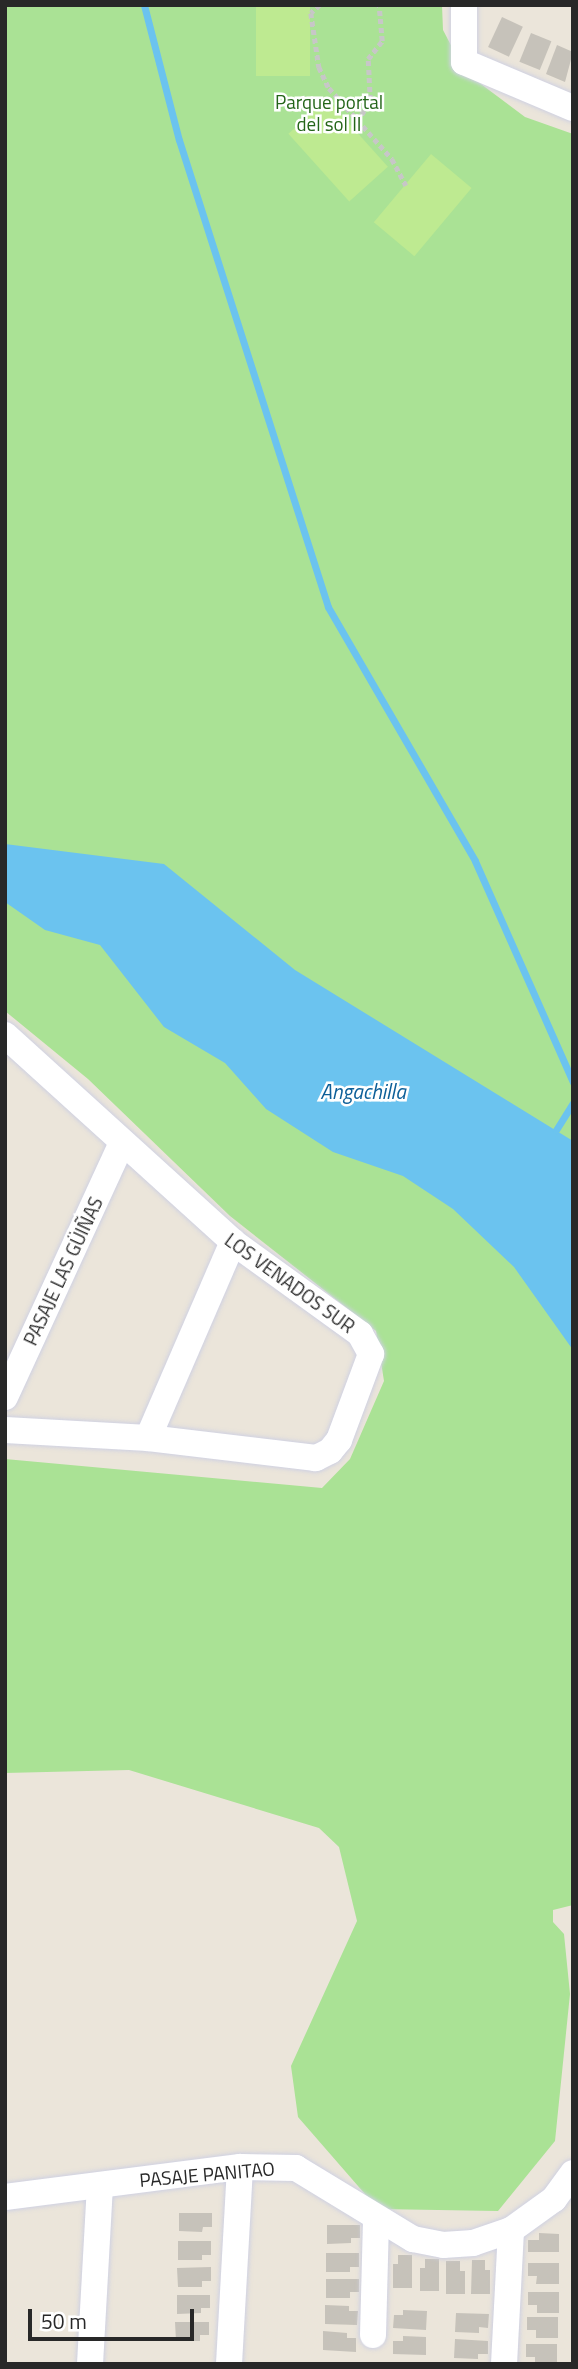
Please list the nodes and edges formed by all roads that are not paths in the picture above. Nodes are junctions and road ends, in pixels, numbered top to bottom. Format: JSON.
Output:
{"nodes":[{"id":1,"x":464,"y":5,"type":"edge"},
{"id":2,"x":573,"y":108,"type":"edge"},
{"id":3,"x":8,"y":1047,"type":"edge"},
{"id":4,"x":121,"y":1145,"type":"junction"},
{"id":5,"x":233,"y":1242,"type":"junction"},
{"id":6,"x":5,"y":1398,"type":"edge"},
{"id":7,"x":5,"y":1430,"type":"edge"},
{"id":8,"x":148,"y":1438,"type":"junction"},
{"id":9,"x":240,"y":2167,"type":"junction"},
{"id":10,"x":573,"y":2173,"type":"edge"},
{"id":11,"x":100,"y":2186,"type":"junction"},
{"id":12,"x":5,"y":2197,"type":"edge"},
{"id":13,"x":376,"y":2219,"type":"junction"},
{"id":14,"x":512,"y":2230,"type":"junction"},
{"id":15,"x":373,"y":2335,"type":"dead end"},
{"id":16,"x":90,"y":2364,"type":"edge"},
{"id":17,"x":229,"y":2364,"type":"edge"},
{"id":18,"x":504,"y":2364,"type":"edge"}],
"edges":[{"from":1,"to":2,"type":"street"},
{"from":3,"to":4,"type":"street","name":"LOS VENADOS SUR"},
{"from":4,"to":5,"type":"street","name":"LOS VENADOS SUR"},
{"from":4,"to":6,"type":"street","name":"PASAJE LAS GÜIÑAS"},
{"from":5,"to":8,"type":"street"},
{"from":5,"to":8,"type":"street","name":"LOS VENADOS SUR"},
{"from":7,"to":8,"type":"street","name":"LOS VENADOS SUR"},
{"from":9,"to":11,"type":"street","name":"PASAJE PANITAO"},
{"from":9,"to":13,"type":"street","name":"PASAJE PANITAO"},
{"from":9,"to":17,"type":"street"},
{"from":10,"to":14,"type":"street","name":"PASAJE PANITAO"},
{"from":11,"to":12,"type":"street","name":"PASAJE PANITAO"},
{"from":11,"to":16,"type":"street"},
{"from":13,"to":14,"type":"street","name":"PASAJE PANITAO"},
{"from":13,"to":15,"type":"street"},
{"from":14,"to":18,"type":"street"}]}
